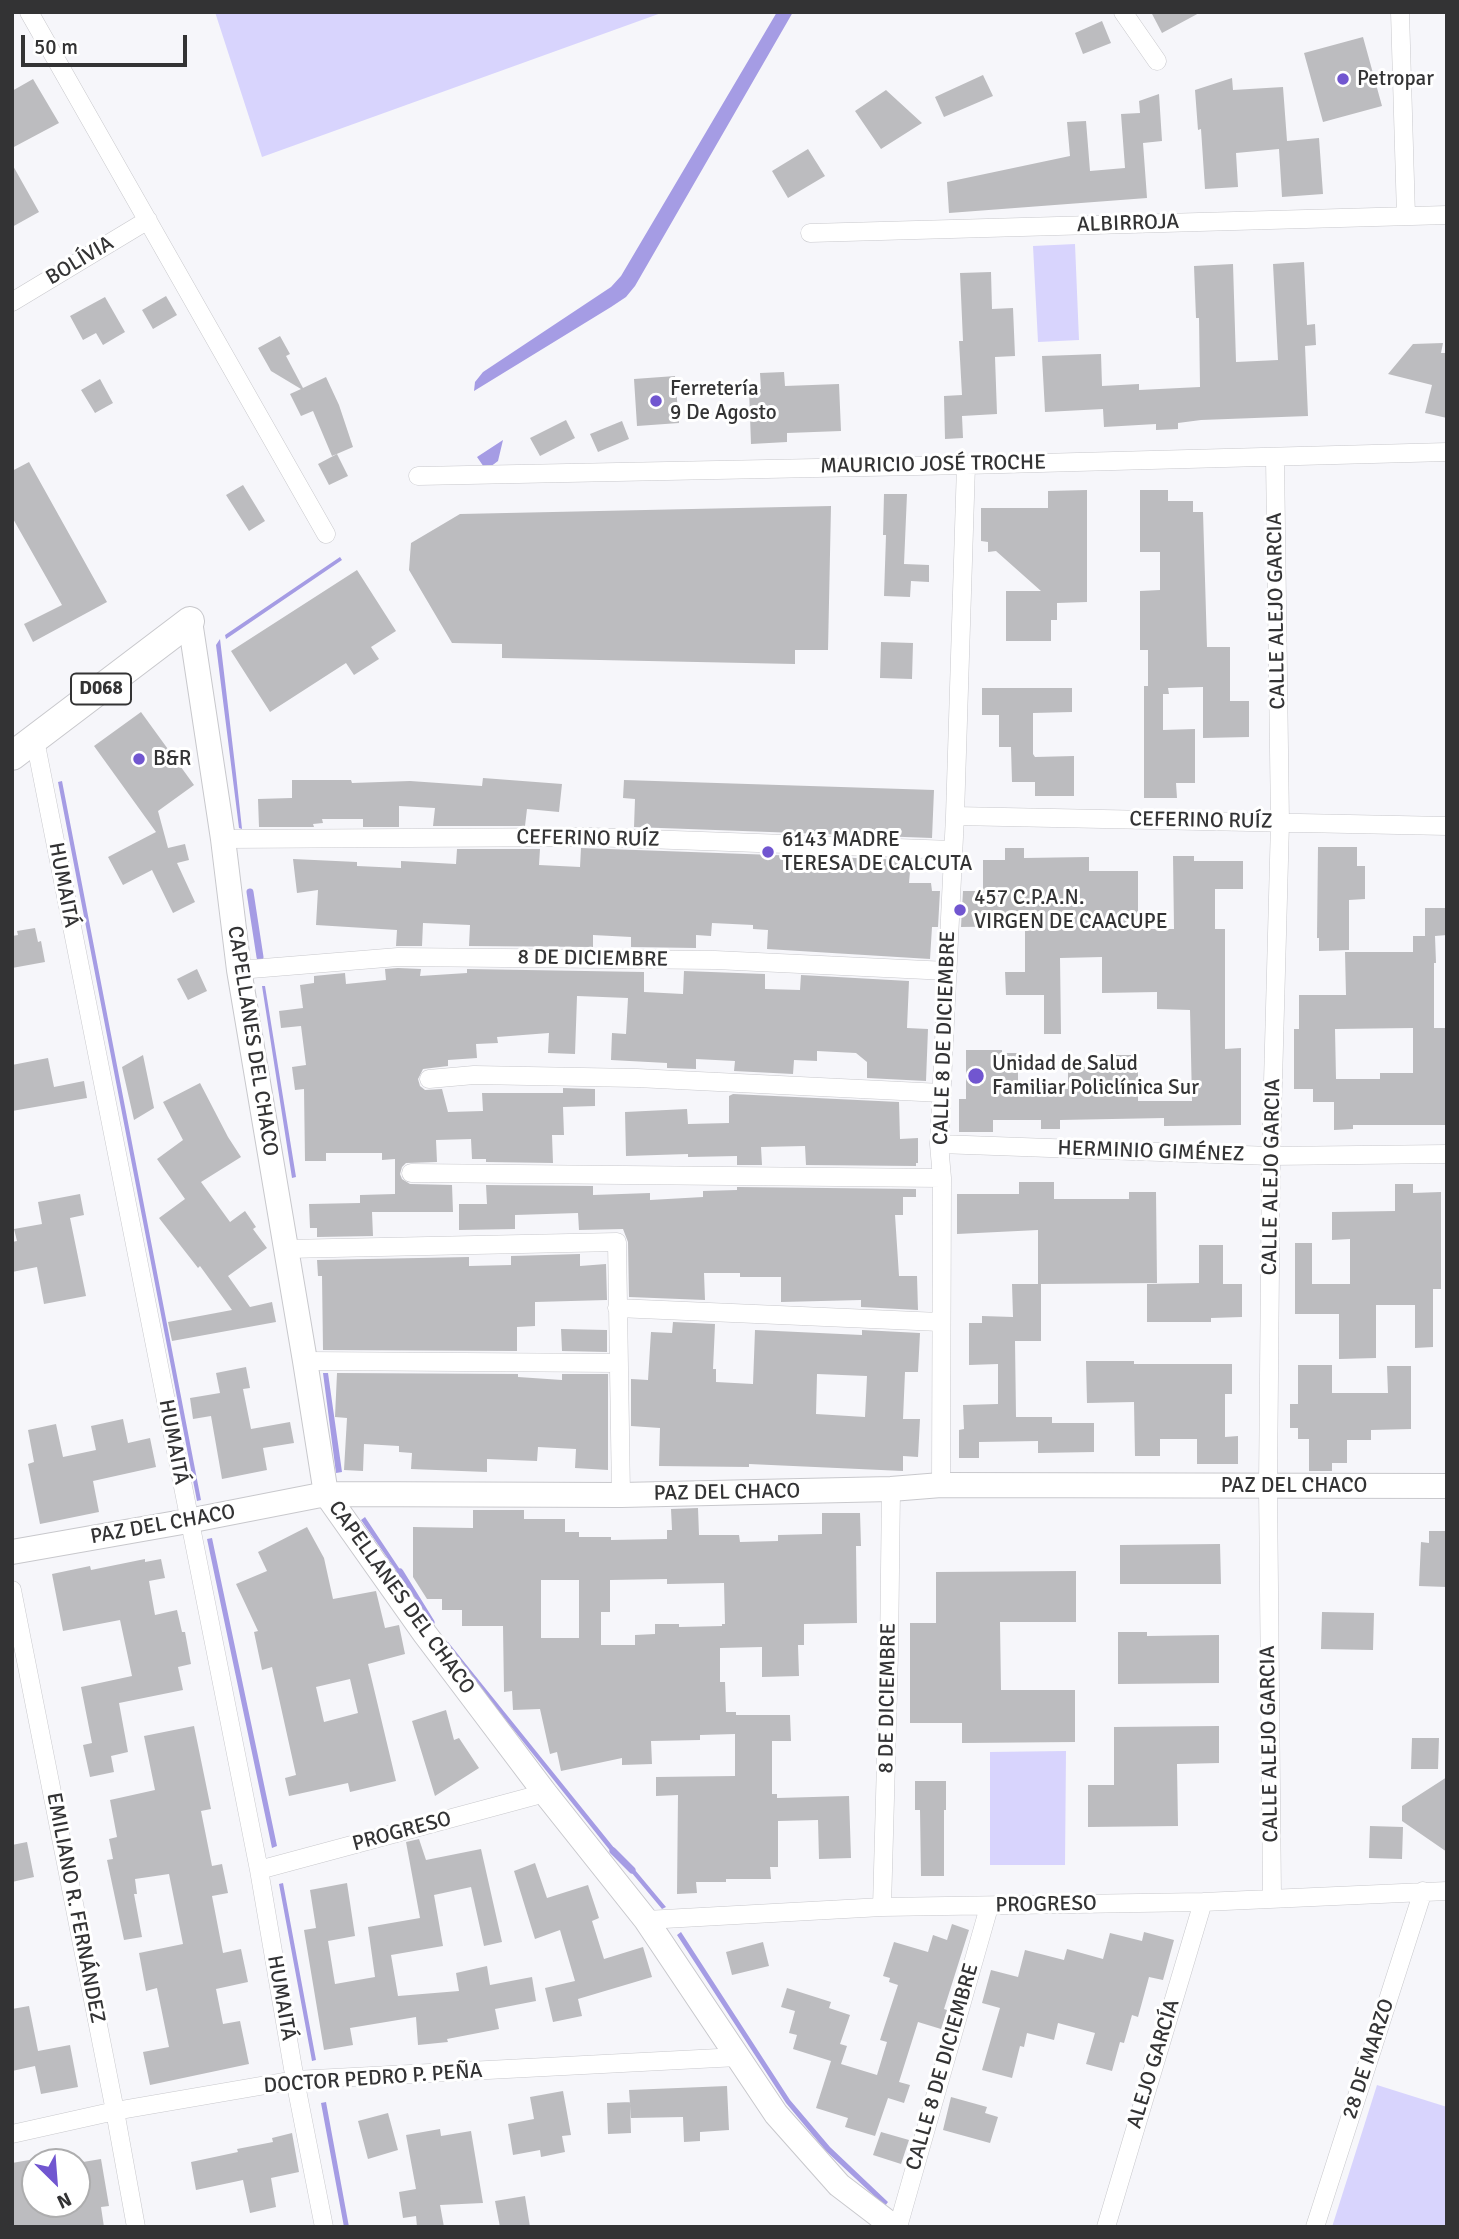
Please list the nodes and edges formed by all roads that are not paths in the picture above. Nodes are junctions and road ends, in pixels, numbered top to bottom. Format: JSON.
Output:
{"nodes":[{"id":1,"x":29,"y":12,"type":"edge"},
{"id":2,"x":1124,"y":12,"type":"edge"},
{"id":3,"x":1400,"y":12,"type":"edge"},
{"id":4,"x":1157,"y":61,"type":"dead end"},
{"id":5,"x":1447,"y":215,"type":"edge"},
{"id":6,"x":1406,"y":216,"type":"junction"},
{"id":7,"x":148,"y":220,"type":"junction"},
{"id":8,"x":810,"y":233,"type":"dead end"},
{"id":9,"x":12,"y":302,"type":"edge"},
{"id":10,"x":1447,"y":452,"type":"edge"},
{"id":11,"x":1275,"y":458,"type":"junction"},
{"id":12,"x":966,"y":465,"type":"junction"},
{"id":13,"x":418,"y":475,"type":"dead end"},
{"id":14,"x":326,"y":534,"type":"dead end"},
{"id":15,"x":190,"y":621,"type":"joint"},
{"id":16,"x":23,"y":748,"type":"edge"},
{"id":17,"x":956,"y":816,"type":"junction"},
{"id":18,"x":1280,"y":823,"type":"junction"},
{"id":19,"x":1447,"y":826,"type":"edge"},
{"id":20,"x":223,"y":839,"type":"junction"},
{"id":21,"x":953,"y":850,"type":"junction"},
{"id":22,"x":239,"y":970,"type":"junction"},
{"id":23,"x":948,"y":971,"type":"junction"},
{"id":24,"x":429,"y":1079,"type":"dead end"},
{"id":25,"x":942,"y":1093,"type":"junction"},
{"id":26,"x":939,"y":1144,"type":"junction"},
{"id":27,"x":1447,"y":1154,"type":"edge"},
{"id":28,"x":1271,"y":1156,"type":"junction"},
{"id":29,"x":411,"y":1173,"type":"dead end"},
{"id":30,"x":942,"y":1178,"type":"junction"},
{"id":31,"x":286,"y":1249,"type":"junction"},
{"id":32,"x":617,"y":1308,"type":"junction"},
{"id":33,"x":940,"y":1322,"type":"junction"},
{"id":34,"x":305,"y":1361,"type":"junction"},
{"id":35,"x":619,"y":1363,"type":"junction"},
{"id":36,"x":940,"y":1485,"type":"junction"},
{"id":37,"x":1268,"y":1486,"type":"junction"},
{"id":38,"x":1447,"y":1486,"type":"edge"},
{"id":39,"x":891,"y":1489,"type":"junction"},
{"id":40,"x":326,"y":1494,"type":"junction"},
{"id":41,"x":621,"y":1495,"type":"junction"},
{"id":42,"x":188,"y":1521,"type":"junction"},
{"id":43,"x":12,"y":1552,"type":"edge"},
{"id":44,"x":12,"y":1590,"type":"edge"},
{"id":45,"x":545,"y":1793,"type":"junction"},
{"id":46,"x":259,"y":1870,"type":"junction"},
{"id":47,"x":1423,"y":1891,"type":"junction"},
{"id":48,"x":1447,"y":1891,"type":"edge"},
{"id":49,"x":1272,"y":1897,"type":"junction"},
{"id":50,"x":1203,"y":1902,"type":"junction"},
{"id":51,"x":989,"y":1906,"type":"junction"},
{"id":52,"x":882,"y":1908,"type":"junction"},
{"id":53,"x":646,"y":1920,"type":"junction"},
{"id":54,"x":738,"y":2057,"type":"junction"},
{"id":55,"x":295,"y":2080,"type":"junction"},
{"id":56,"x":115,"y":2111,"type":"junction"},
{"id":57,"x":12,"y":2134,"type":"edge"},
{"id":58,"x":135,"y":2227,"type":"edge"},
{"id":59,"x":324,"y":2227,"type":"edge"},
{"id":60,"x":896,"y":2227,"type":"edge"},
{"id":61,"x":1105,"y":2227,"type":"edge"},
{"id":62,"x":1315,"y":2227,"type":"edge"}],
"edges":[{"from":1,"to":7,"type":"street"},
{"from":2,"to":4,"type":"street"},
{"from":3,"to":6,"type":"street"},
{"from":5,"to":6,"type":"street","name":"ALBIRROJA"},
{"from":6,"to":8,"type":"street","name":"ALBIRROJA"},
{"from":7,"to":9,"type":"street","name":"BOLÍVIA"},
{"from":7,"to":14,"type":"street"},
{"from":10,"to":11,"type":"street","name":"MAURICIO JOSÉ TROCHE"},
{"from":11,"to":12,"type":"street","name":"MAURICIO JOSÉ TROCHE"},
{"from":11,"to":18,"type":"street","name":"CALLE ALEJO GARCIA"},
{"from":12,"to":13,"type":"street","name":"MAURICIO JOSÉ TROCHE"},
{"from":12,"to":17,"type":"street","name":"CALLE 8 DE DICIEMBRE"},
{"from":15,"to":16,"type":"main road","number":"D068"},
{"from":15,"to":20,"type":"street","name":"CAPELLANES DEL CHACO"},
{"from":16,"to":42,"type":"street","name":"HUMAITÁ"},
{"from":17,"to":18,"type":"street","name":"CEFERINO RUÍZ"},
{"from":17,"to":21,"type":"street","name":"CALLE 8 DE DICIEMBRE"},
{"from":18,"to":19,"type":"street","name":"CEFERINO RUÍZ"},
{"from":18,"to":28,"type":"street","name":"CALLE ALEJO GARCIA"},
{"from":20,"to":21,"type":"street","name":"CEFERINO RUÍZ"},
{"from":20,"to":22,"type":"street","name":"CAPELLANES DEL CHACO"},
{"from":21,"to":23,"type":"street","name":"CALLE 8 DE DICIEMBRE"},
{"from":22,"to":23,"type":"street","name":"8 DE DICIEMBRE"},
{"from":22,"to":31,"type":"street","name":"CAPELLANES DEL CHACO"},
{"from":23,"to":25,"type":"street","name":"CALLE 8 DE DICIEMBRE"},
{"from":24,"to":25,"type":"street"},
{"from":25,"to":26,"type":"street","name":"CALLE 8 DE DICIEMBRE"},
{"from":26,"to":28,"type":"street","name":"HERMINIO GIMÉNEZ"},
{"from":26,"to":30,"type":"street","name":"CALLE 8 DE DICIEMBRE"},
{"from":27,"to":28,"type":"street","name":"HERMINIO GIMÉNEZ"},
{"from":28,"to":37,"type":"street","name":"CALLE ALEJO GARCIA"},
{"from":29,"to":30,"type":"street"},
{"from":30,"to":33,"type":"street","name":"CALLE 8 DE DICIEMBRE"},
{"from":31,"to":32,"type":"street"},
{"from":31,"to":34,"type":"street","name":"CAPELLANES DEL CHACO"},
{"from":32,"to":33,"type":"street"},
{"from":32,"to":35,"type":"street"},
{"from":33,"to":36,"type":"street","name":"CALLE 8 DE DICIEMBRE"},
{"from":34,"to":35,"type":"street"},
{"from":34,"to":40,"type":"street","name":"CAPELLANES DEL CHACO"},
{"from":35,"to":41,"type":"street"},
{"from":36,"to":37,"type":"street","name":"PAZ DEL CHACO"},
{"from":36,"to":39,"type":"street","name":"PAZ DEL CHACO"},
{"from":37,"to":38,"type":"street","name":"PAZ DEL CHACO"},
{"from":37,"to":49,"type":"street","name":"CALLE ALEJO GARCIA"},
{"from":39,"to":41,"type":"street","name":"PAZ DEL CHACO"},
{"from":39,"to":52,"type":"street","name":"8 DE DICIEMBRE"},
{"from":40,"to":41,"type":"street","name":"PAZ DEL CHACO"},
{"from":40,"to":42,"type":"street","name":"PAZ DEL CHACO"},
{"from":40,"to":45,"type":"street","name":"CAPELLANES DEL CHACO"},
{"from":42,"to":43,"type":"street","name":"PAZ DEL CHACO"},
{"from":42,"to":46,"type":"street","name":"HUMAITÁ"},
{"from":44,"to":56,"type":"street","name":"EMILIANO R. FERNÁNDEZ"},
{"from":45,"to":46,"type":"street","name":"PROGRESO"},
{"from":45,"to":53,"type":"street","name":"CAPELLANES DEL CHACO"},
{"from":46,"to":55,"type":"street","name":"HUMAITÁ"},
{"from":47,"to":48,"type":"street","name":"PROGRESO"},
{"from":47,"to":49,"type":"street","name":"PROGRESO"},
{"from":47,"to":62,"type":"street","name":"28 DE MARZO"},
{"from":49,"to":50,"type":"street","name":"PROGRESO"},
{"from":50,"to":51,"type":"street","name":"PROGRESO"},
{"from":50,"to":61,"type":"street","name":"ALEJO GARCÍA"},
{"from":51,"to":52,"type":"street","name":"PROGRESO"},
{"from":51,"to":60,"type":"street","name":"CALLE 8 DE DICIEMBRE"},
{"from":52,"to":53,"type":"street","name":"PROGRESO"},
{"from":53,"to":54,"type":"street","name":"CAPELLANES DEL CHACO"},
{"from":54,"to":55,"type":"street","name":"DOCTOR PEDRO P. PEÑA"},
{"from":54,"to":60,"type":"street","name":"CAPELLANES DEL CHACO"},
{"from":55,"to":56,"type":"street","name":"DOCTOR PEDRO P. PEÑA"},
{"from":55,"to":59,"type":"street","name":"HUMAITÁ"},
{"from":56,"to":57,"type":"street","name":"DOCTOR PEDRO P. PEÑA"},
{"from":56,"to":58,"type":"street","name":"EMILIANO R. FERNÁNDEZ"}]}
